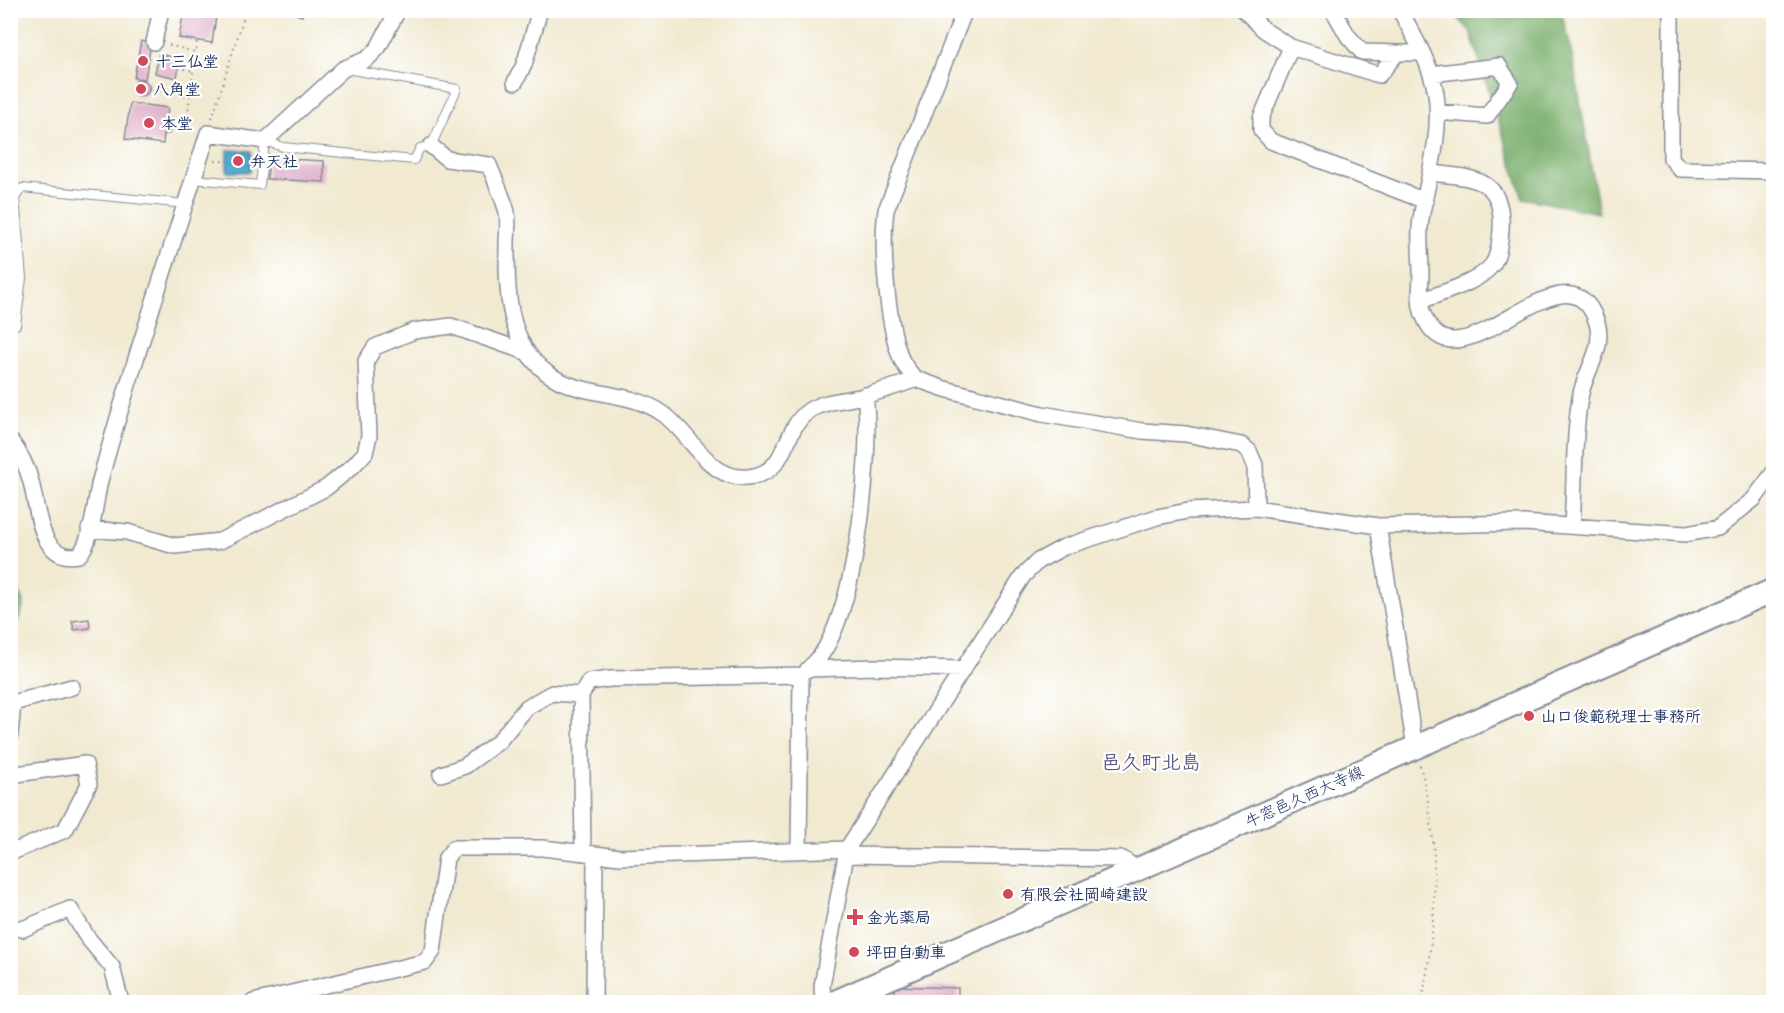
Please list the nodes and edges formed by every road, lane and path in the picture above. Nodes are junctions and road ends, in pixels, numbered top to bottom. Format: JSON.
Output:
{"nodes":[{"id":1,"x":162,"y":10,"type":"edge"},
{"id":2,"x":246,"y":10,"type":"edge"},
{"id":3,"x":398,"y":10,"type":"edge"},
{"id":4,"x":540,"y":10,"type":"edge"},
{"id":5,"x":965,"y":10,"type":"edge"},
{"id":6,"x":1244,"y":10,"type":"edge"},
{"id":7,"x":1333,"y":10,"type":"edge"},
{"id":8,"x":1400,"y":10,"type":"edge"},
{"id":9,"x":1671,"y":10,"type":"edge"},
{"id":10,"x":196,"y":40,"type":"dead end"},
{"id":11,"x":154,"y":42,"type":"joint"},
{"id":12,"x":1291,"y":47,"type":"junction"},
{"id":13,"x":195,"y":52,"type":"junction"},
{"id":14,"x":1397,"y":53,"type":"junction"},
{"id":15,"x":1422,"y":53,"type":"junction"},
{"id":16,"x":178,"y":68,"type":"dead end"},
{"id":17,"x":343,"y":69,"type":"junction"},
{"id":18,"x":192,"y":71,"type":"junction"},
{"id":19,"x":1431,"y":75,"type":"junction"},
{"id":20,"x":515,"y":82,"type":"dead end"},
{"id":21,"x":150,"y":88,"type":"dead end"},
{"id":22,"x":188,"y":96,"type":"junction"},
{"id":23,"x":1437,"y":112,"type":"junction"},
{"id":24,"x":171,"y":126,"type":"dead end"},
{"id":25,"x":186,"y":127,"type":"junction"},
{"id":26,"x":209,"y":128,"type":"junction"},
{"id":27,"x":265,"y":141,"type":"junction"},
{"id":28,"x":431,"y":146,"type":"junction"},
{"id":29,"x":227,"y":161,"type":"dead end"},
{"id":30,"x":233,"y":161,"type":"dead end"},
{"id":31,"x":1773,"y":171,"type":"edge"},
{"id":32,"x":1431,"y":173,"type":"junction"},
{"id":33,"x":194,"y":179,"type":"junction"},
{"id":34,"x":1425,"y":201,"type":"junction"},
{"id":35,"x":186,"y":204,"type":"junction"},
{"id":36,"x":1421,"y":301,"type":"junction"},
{"id":37,"x":10,"y":326,"type":"edge"},
{"id":38,"x":526,"y":352,"type":"junction"},
{"id":39,"x":916,"y":379,"type":"junction"},
{"id":40,"x":865,"y":396,"type":"junction"},
{"id":41,"x":10,"y":440,"type":"edge"},
{"id":42,"x":1773,"y":472,"type":"edge"},
{"id":43,"x":1256,"y":508,"type":"junction"},
{"id":44,"x":1572,"y":525,"type":"junction"},
{"id":45,"x":1378,"y":526,"type":"junction"},
{"id":46,"x":89,"y":529,"type":"junction"},
{"id":47,"x":1773,"y":590,"type":"edge"},
{"id":48,"x":963,"y":669,"type":"junction"},
{"id":49,"x":806,"y":671,"type":"junction"},
{"id":50,"x":72,"y":687,"type":"dead end"},
{"id":51,"x":581,"y":695,"type":"junction"},
{"id":52,"x":10,"y":735,"type":"edge"},
{"id":53,"x":1415,"y":747,"type":"junction"},
{"id":54,"x":441,"y":774,"type":"dead end"},
{"id":55,"x":10,"y":775,"type":"edge"},
{"id":56,"x":799,"y":849,"type":"junction"},
{"id":57,"x":846,"y":852,"type":"junction"},
{"id":58,"x":10,"y":853,"type":"edge"},
{"id":59,"x":589,"y":855,"type":"junction"},
{"id":60,"x":1137,"y":870,"type":"junction"},
{"id":61,"x":10,"y":927,"type":"edge"},
{"id":62,"x":121,"y":1002,"type":"edge"},
{"id":63,"x":253,"y":1002,"type":"edge"},
{"id":64,"x":594,"y":1002,"type":"edge"},
{"id":65,"x":824,"y":1002,"type":"edge"},
{"id":66,"x":835,"y":1002,"type":"edge"},
{"id":67,"x":1422,"y":1002,"type":"edge"}],
"edges":[{"from":1,"to":11,"type":"street"},
{"from":2,"to":26,"type":"path"},
{"from":3,"to":17,"type":"street"},
{"from":4,"to":20,"type":"street"},
{"from":5,"to":39,"type":"street"},
{"from":6,"to":12,"type":"street"},
{"from":7,"to":14,"type":"street"},
{"from":8,"to":15,"type":"street"},
{"from":9,"to":31,"type":"street"},
{"from":10,"to":13,"type":"path"},
{"from":11,"to":13,"type":"path"},
{"from":12,"to":14,"type":"street"},
{"from":12,"to":34,"type":"street"},
{"from":13,"to":18,"type":"path"},
{"from":14,"to":15,"type":"street"},
{"from":15,"to":19,"type":"street"},
{"from":16,"to":18,"type":"path"},
{"from":17,"to":27,"type":"street"},
{"from":17,"to":28,"type":"lane"},
{"from":18,"to":22,"type":"path"},
{"from":19,"to":23,"type":"street"},
{"from":19,"to":23,"type":"street"},
{"from":21,"to":22,"type":"path"},
{"from":22,"to":25,"type":"path"},
{"from":23,"to":32,"type":"street"},
{"from":24,"to":25,"type":"path"},
{"from":25,"to":26,"type":"path"},
{"from":26,"to":27,"type":"street"},
{"from":26,"to":33,"type":"street"},
{"from":27,"to":28,"type":"lane"},
{"from":27,"to":33,"type":"lane"},
{"from":28,"to":38,"type":"street"},
{"from":29,"to":30,"type":"path"},
{"from":32,"to":34,"type":"street"},
{"from":32,"to":36,"type":"street"},
{"from":33,"to":35,"type":"street"},
{"from":34,"to":36,"type":"street"},
{"from":35,"to":37,"type":"lane"},
{"from":35,"to":46,"type":"street"},
{"from":36,"to":44,"type":"street"},
{"from":38,"to":40,"type":"street"},
{"from":38,"to":46,"type":"street"},
{"from":39,"to":40,"type":"street"},
{"from":39,"to":43,"type":"street"},
{"from":40,"to":49,"type":"street"},
{"from":41,"to":46,"type":"street"},
{"from":42,"to":44,"type":"street"},
{"from":43,"to":45,"type":"street"},
{"from":43,"to":48,"type":"street"},
{"from":44,"to":45,"type":"street"},
{"from":45,"to":53,"type":"street"},
{"from":47,"to":53,"type":"main road","name":"牛窓邑久西大寺線"},
{"from":48,"to":49,"type":"street"},
{"from":48,"to":57,"type":"street"},
{"from":49,"to":51,"type":"street"},
{"from":49,"to":56,"type":"street"},
{"from":50,"to":52,"type":"street"},
{"from":51,"to":54,"type":"street"},
{"from":51,"to":59,"type":"street"},
{"from":53,"to":60,"type":"main road","name":"牛窓邑久西大寺線"},
{"from":53,"to":67,"type":"path"},
{"from":55,"to":58,"type":"street"},
{"from":56,"to":57,"type":"street"},
{"from":56,"to":59,"type":"street"},
{"from":57,"to":60,"type":"street"},
{"from":57,"to":65,"type":"street"},
{"from":59,"to":63,"type":"street"},
{"from":59,"to":64,"type":"street"},
{"from":60,"to":66,"type":"main road","name":"牛窓邑久西大寺線"},
{"from":61,"to":62,"type":"street"}]}
